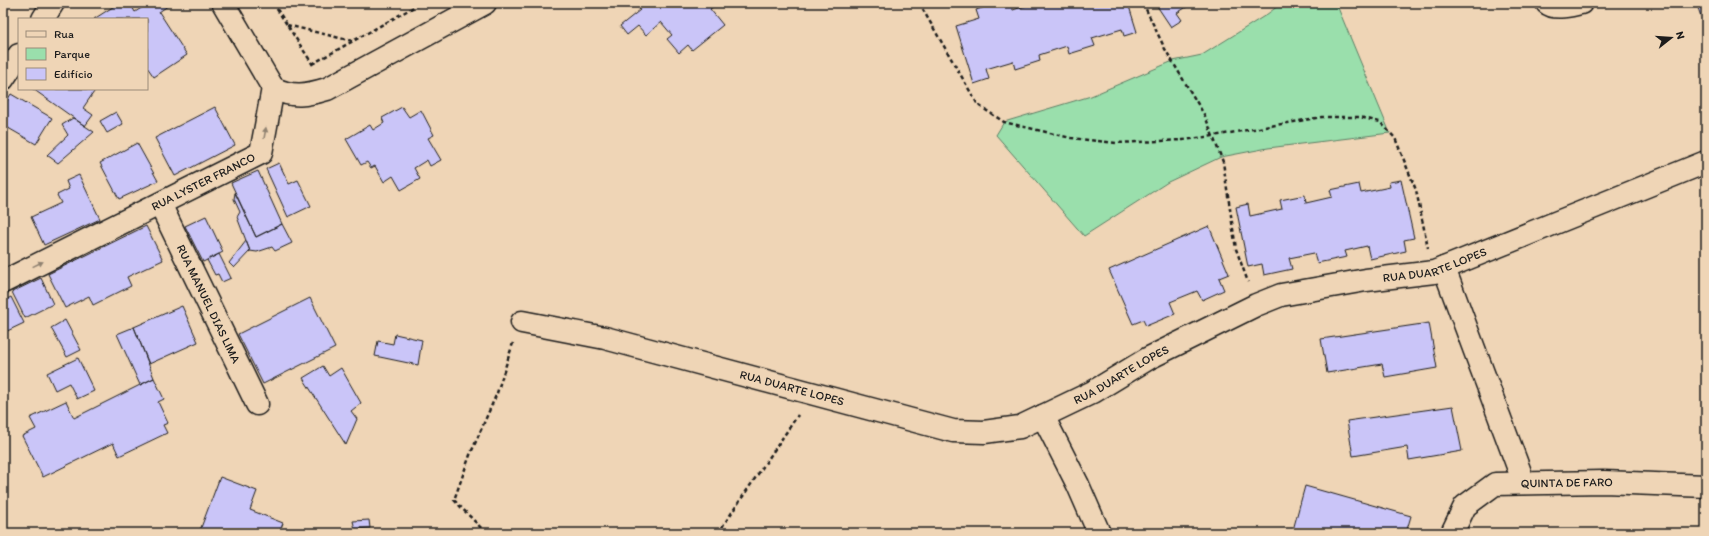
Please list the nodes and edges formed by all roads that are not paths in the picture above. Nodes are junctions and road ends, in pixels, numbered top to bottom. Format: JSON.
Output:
{"nodes":[{"id":1,"x":53,"y":3,"type":"edge"},
{"id":2,"x":223,"y":3,"type":"edge"},
{"id":3,"x":485,"y":3,"type":"edge"},
{"id":4,"x":1547,"y":3,"type":"edge"},
{"id":5,"x":1580,"y":3,"type":"edge"},
{"id":6,"x":44,"y":18,"type":"edge"},
{"id":7,"x":18,"y":56,"type":"edge"},
{"id":8,"x":3,"y":79,"type":"edge"},
{"id":9,"x":273,"y":88,"type":"junction"},
{"id":10,"x":1706,"y":162,"type":"edge"},
{"id":11,"x":160,"y":204,"type":"junction"},
{"id":12,"x":1439,"y":270,"type":"junction"},
{"id":13,"x":3,"y":282,"type":"edge"},
{"id":14,"x":522,"y":322,"type":"road end"},
{"id":15,"x":257,"y":404,"type":"dead end"},
{"id":16,"x":1043,"y":416,"type":"junction"},
{"id":17,"x":1524,"y":483,"type":"junction"},
{"id":18,"x":1706,"y":486,"type":"edge"},
{"id":19,"x":1099,"y":533,"type":"edge"},
{"id":20,"x":1452,"y":533,"type":"edge"}],
"edges":[{"from":1,"to":6,"type":"street"},
{"from":2,"to":9,"type":"street"},
{"from":3,"to":9,"type":"street"},
{"from":4,"to":5,"type":"street"},
{"from":7,"to":8,"type":"street"},
{"from":11,"to":9,"type":"street","name":"RUA LYSTER FRANCO","one_way":true},
{"from":10,"to":12,"type":"street","name":"RUA DUARTE LOPES"},
{"from":13,"to":11,"type":"street","name":"RUA LYSTER FRANCO","one_way":true},
{"from":11,"to":15,"type":"street","name":"RUA MANUEL DIAS LIMA"},
{"from":12,"to":16,"type":"street","name":"RUA DUARTE LOPES"},
{"from":12,"to":17,"type":"street"},
{"from":14,"to":16,"type":"street","name":"RUA DUARTE LOPES"},
{"from":16,"to":19,"type":"street"},
{"from":17,"to":18,"type":"street","name":"QUINTA DE FARO"},
{"from":17,"to":20,"type":"street","name":"QUINTA DE FARO"}]}
